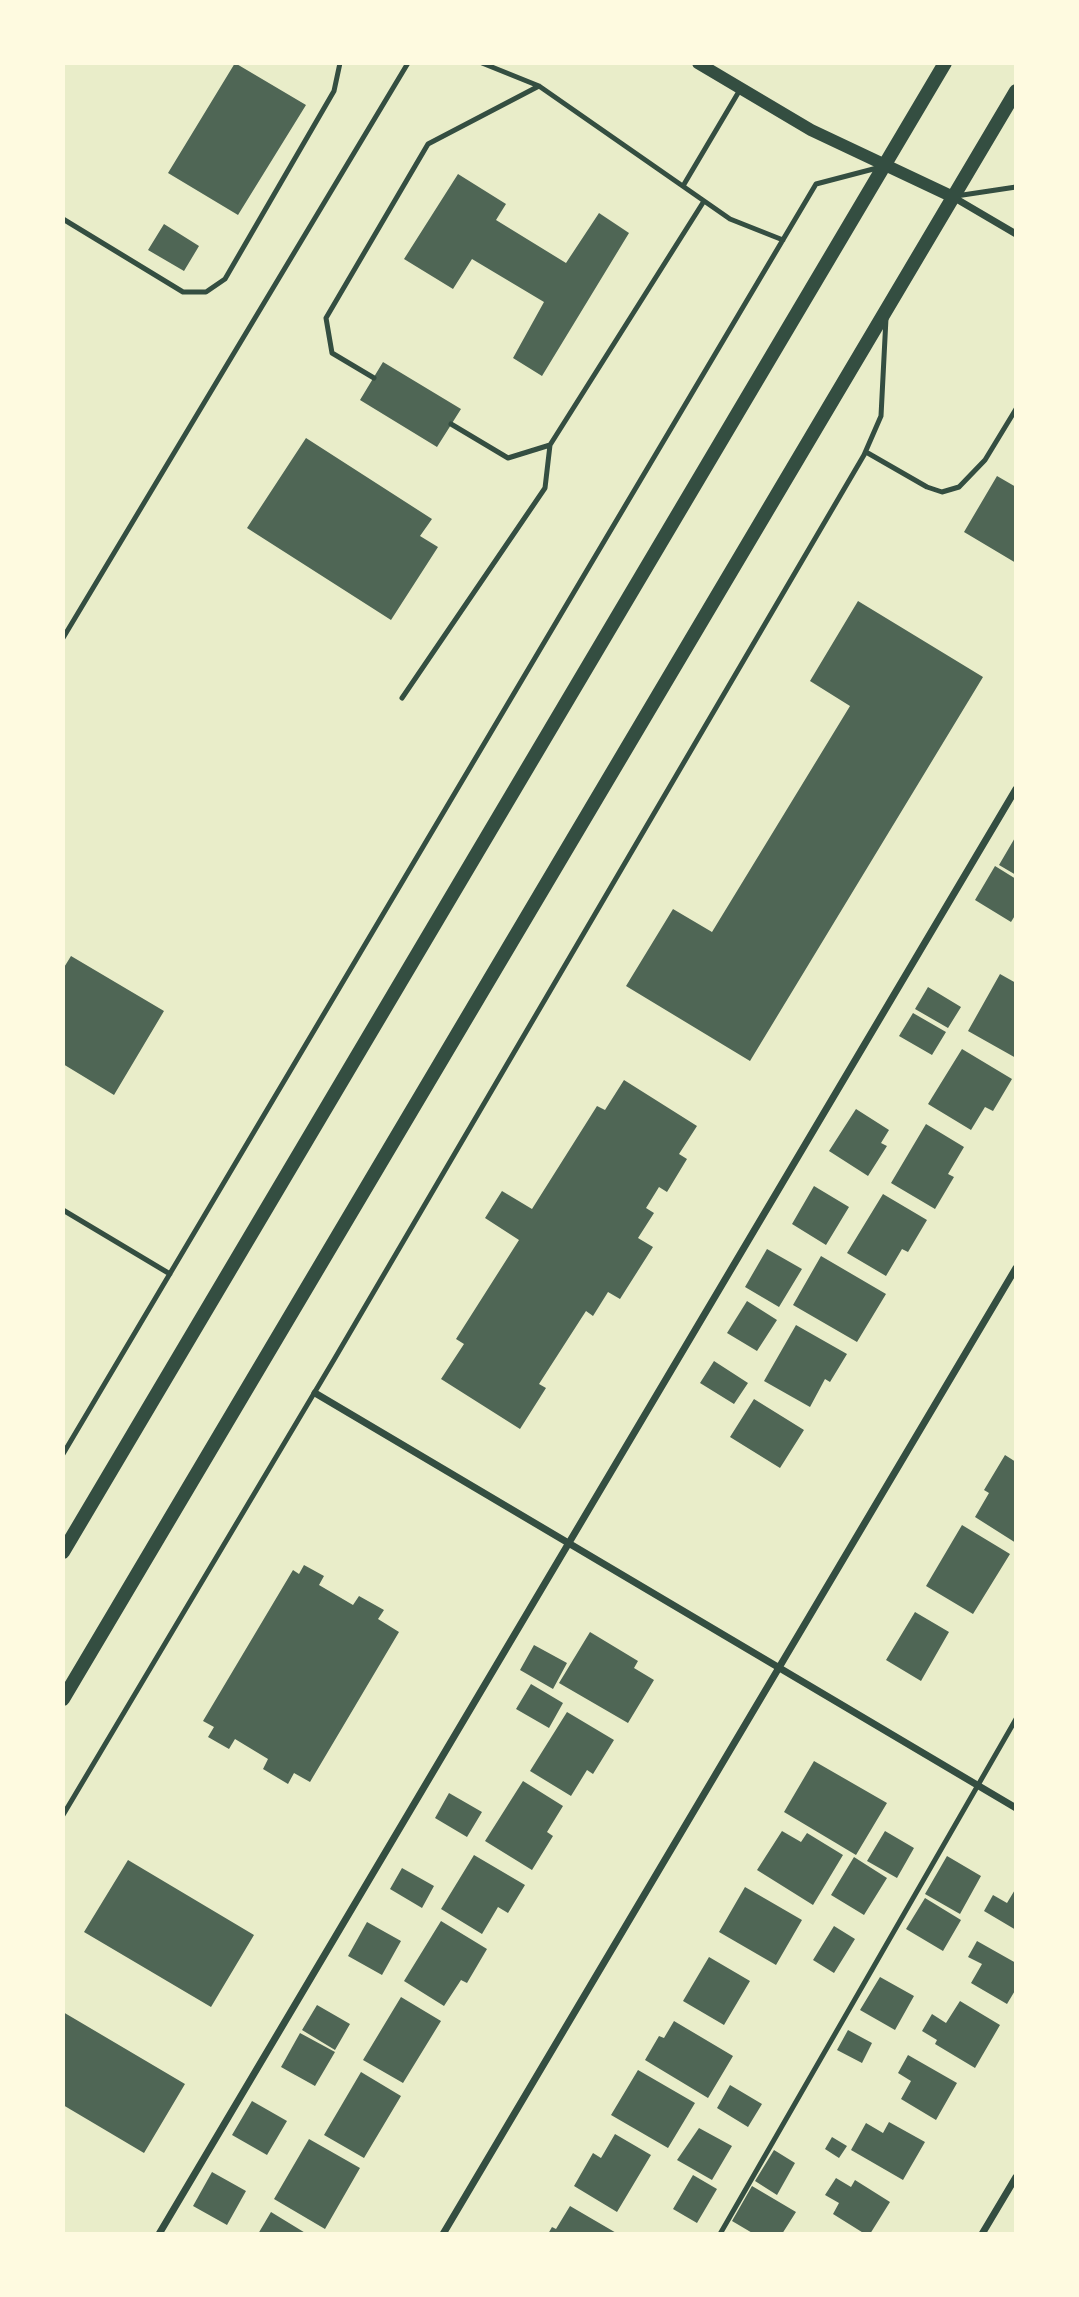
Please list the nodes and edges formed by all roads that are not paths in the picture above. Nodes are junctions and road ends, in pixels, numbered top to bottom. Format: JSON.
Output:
{"nodes":[{"id":1,"x":340,"y":63,"type":"edge"},
{"id":2,"x":408,"y":63,"type":"edge"},
{"id":3,"x":482,"y":63,"type":"edge"},
{"id":4,"x":698,"y":63,"type":"edge"},
{"id":5,"x":945,"y":63,"type":"edge"},
{"id":6,"x":539,"y":86,"type":"junction"},
{"id":7,"x":741,"y":88,"type":"junction"},
{"id":8,"x":1016,"y":91,"type":"edge"},
{"id":9,"x":884,"y":166,"type":"junction"},
{"id":10,"x":683,"y":186,"type":"junction"},
{"id":11,"x":1016,"y":187,"type":"edge"},
{"id":12,"x":953,"y":197,"type":"junction"},
{"id":13,"x":704,"y":201,"type":"junction"},
{"id":14,"x":63,"y":219,"type":"edge"},
{"id":15,"x":1016,"y":234,"type":"edge"},
{"id":16,"x":783,"y":240,"type":"junction"},
{"id":17,"x":887,"y":312,"type":"junction"},
{"id":18,"x":374,"y":378,"type":"dead end"},
{"id":19,"x":1016,"y":409,"type":"edge"},
{"id":20,"x":451,"y":424,"type":"dead end"},
{"id":21,"x":550,"y":445,"type":"junction"},
{"id":22,"x":866,"y":452,"type":"junction"},
{"id":23,"x":63,"y":638,"type":"edge"},
{"id":24,"x":402,"y":698,"type":"dead end"},
{"id":25,"x":1016,"y":789,"type":"edge"},
{"id":26,"x":63,"y":1210,"type":"edge"},
{"id":27,"x":1016,"y":1268,"type":"edge"},
{"id":28,"x":170,"y":1274,"type":"junction"},
{"id":29,"x":314,"y":1393,"type":"junction"},
{"id":30,"x":63,"y":1454,"type":"edge"},
{"id":31,"x":569,"y":1543,"type":"junction"},
{"id":32,"x":63,"y":1552,"type":"edge"},
{"id":33,"x":779,"y":1667,"type":"junction"},
{"id":34,"x":63,"y":1699,"type":"edge"},
{"id":35,"x":1016,"y":1719,"type":"edge"},
{"id":36,"x":977,"y":1784,"type":"junction"},
{"id":37,"x":1016,"y":1808,"type":"edge"},
{"id":38,"x":63,"y":1815,"type":"edge"},
{"id":39,"x":1016,"y":2177,"type":"edge"},
{"id":40,"x":159,"y":2234,"type":"edge"},
{"id":41,"x":443,"y":2234,"type":"edge"},
{"id":42,"x":720,"y":2234,"type":"edge"},
{"id":43,"x":982,"y":2234,"type":"edge"}],
"edges":[{"from":1,"to":14,"type":"lane"},
{"from":2,"to":23,"type":"lane"},
{"from":3,"to":6,"type":"lane"},
{"from":4,"to":7,"type":"street"},
{"from":5,"to":9,"type":"main road"},
{"from":6,"to":10,"type":"lane"},
{"from":6,"to":18,"type":"lane"},
{"from":7,"to":9,"type":"street"},
{"from":7,"to":10,"type":"lane"},
{"from":8,"to":12,"type":"main road"},
{"from":9,"to":12,"type":"street"},
{"from":9,"to":16,"type":"lane"},
{"from":9,"to":32,"type":"main road"},
{"from":10,"to":13,"type":"lane"},
{"from":11,"to":12,"type":"lane"},
{"from":12,"to":15,"type":"street"},
{"from":12,"to":17,"type":"main road"},
{"from":13,"to":16,"type":"lane"},
{"from":13,"to":21,"type":"lane"},
{"from":16,"to":28,"type":"lane"},
{"from":17,"to":22,"type":"lane"},
{"from":17,"to":34,"type":"main road"},
{"from":19,"to":22,"type":"lane"},
{"from":20,"to":21,"type":"lane"},
{"from":21,"to":24,"type":"lane"},
{"from":22,"to":29,"type":"lane"},
{"from":25,"to":31,"type":"street"},
{"from":26,"to":28,"type":"lane"},
{"from":27,"to":33,"type":"street"},
{"from":28,"to":30,"type":"lane"},
{"from":29,"to":31,"type":"street"},
{"from":29,"to":38,"type":"lane"},
{"from":31,"to":33,"type":"street"},
{"from":31,"to":40,"type":"street"},
{"from":33,"to":36,"type":"street"},
{"from":33,"to":41,"type":"street"},
{"from":35,"to":36,"type":"lane"},
{"from":36,"to":37,"type":"street"},
{"from":36,"to":42,"type":"lane"},
{"from":39,"to":43,"type":"street"}]}
